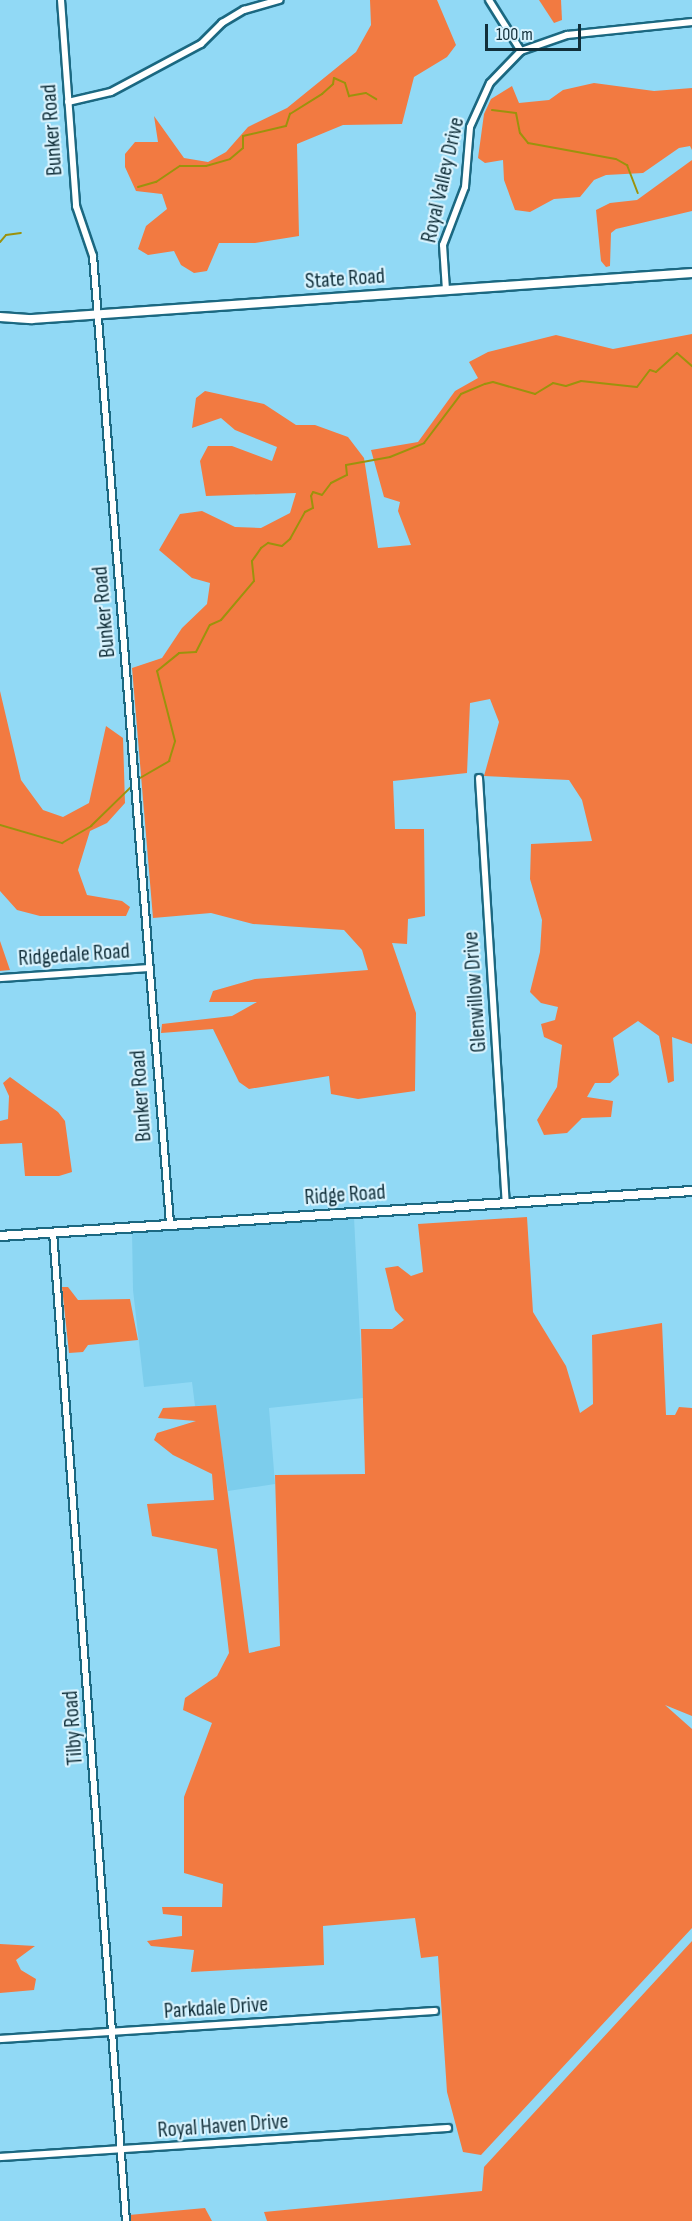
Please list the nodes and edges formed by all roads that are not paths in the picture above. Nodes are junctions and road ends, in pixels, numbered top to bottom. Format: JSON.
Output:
{"nodes":[{"id":1,"x":61,"y":0,"type":"edge"},
{"id":2,"x":280,"y":0,"type":"edge"},
{"id":3,"x":489,"y":0,"type":"edge"},
{"id":4,"x":692,"y":22,"type":"edge"},
{"id":5,"x":521,"y":51,"type":"junction"},
{"id":6,"x":68,"y":102,"type":"junction"},
{"id":7,"x":692,"y":273,"type":"edge"},
{"id":8,"x":446,"y":290,"type":"junction"},
{"id":9,"x":96,"y":314,"type":"junction"},
{"id":10,"x":0,"y":317,"type":"edge"},
{"id":11,"x":479,"y":778,"type":"dead end"},
{"id":12,"x":150,"y":968,"type":"junction"},
{"id":13,"x":0,"y":978,"type":"edge"},
{"id":14,"x":692,"y":1191,"type":"edge"},
{"id":15,"x":506,"y":1204,"type":"junction"},
{"id":16,"x":170,"y":1224,"type":"junction"},
{"id":17,"x":53,"y":1232,"type":"junction"},
{"id":18,"x":0,"y":1236,"type":"edge"},
{"id":19,"x":435,"y":2012,"type":"dead end"},
{"id":20,"x":114,"y":2033,"type":"junction"},
{"id":21,"x":0,"y":2039,"type":"edge"},
{"id":22,"x":448,"y":2128,"type":"dead end"},
{"id":23,"x":122,"y":2150,"type":"junction"},
{"id":24,"x":0,"y":2157,"type":"edge"},
{"id":25,"x":126,"y":2221,"type":"edge"}],
"edges":[{"from":1,"to":6,"type":"street","name":"Bunker Road"},
{"from":2,"to":6,"type":"street"},
{"from":3,"to":5,"type":"street"},
{"from":4,"to":5,"type":"street","name":"Royal Valley Drive"},
{"from":5,"to":8,"type":"street","name":"Royal Valley Drive"},
{"from":6,"to":9,"type":"street","name":"Bunker Road"},
{"from":7,"to":8,"type":"main road","name":"State Road"},
{"from":8,"to":9,"type":"main road","name":"State Road"},
{"from":9,"to":10,"type":"main road","name":"State Road"},
{"from":9,"to":12,"type":"street","name":"Bunker Road"},
{"from":11,"to":15,"type":"street","name":"Glenwillow Drive"},
{"from":12,"to":13,"type":"street","name":"Ridgedale Road"},
{"from":12,"to":16,"type":"street","name":"Bunker Road"},
{"from":14,"to":15,"type":"main road","name":"Ridge Road"},
{"from":15,"to":16,"type":"main road","name":"Ridge Road"},
{"from":16,"to":17,"type":"main road","name":"Ridge Road"},
{"from":17,"to":18,"type":"main road","name":"Ridge Road"},
{"from":17,"to":20,"type":"street","name":"Tilby Road"},
{"from":19,"to":20,"type":"street","name":"Parkdale Drive"},
{"from":20,"to":21,"type":"street","name":"Parkdale Drive"},
{"from":20,"to":23,"type":"street","name":"Tilby Road"},
{"from":22,"to":23,"type":"street","name":"Royal Haven Drive"},
{"from":23,"to":24,"type":"street","name":"Royal Haven Drive"},
{"from":23,"to":25,"type":"street","name":"Tilby Road"}]}
